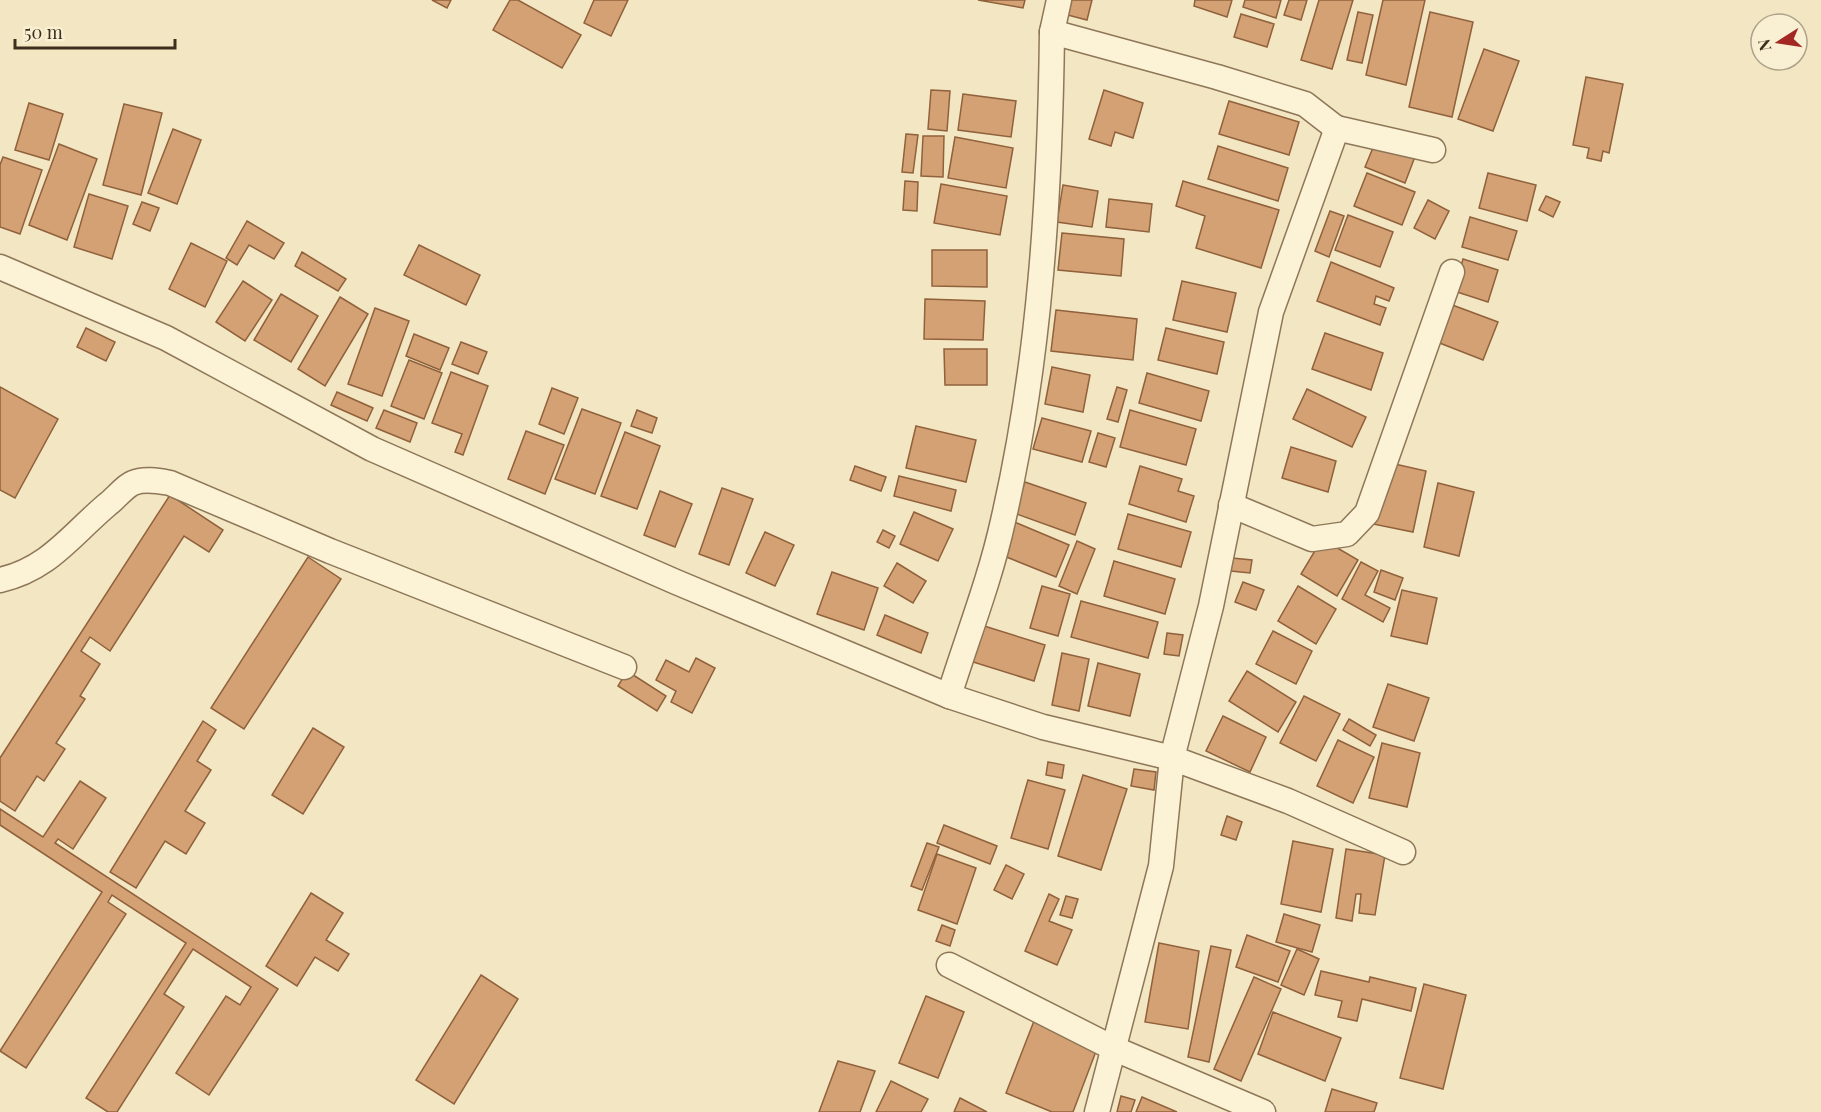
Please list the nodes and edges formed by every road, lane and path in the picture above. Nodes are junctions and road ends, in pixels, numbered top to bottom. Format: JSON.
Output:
{"nodes":[{"id":1,"x":1059,"y":0,"type":"edge"},
{"id":2,"x":1052,"y":32,"type":"junction"},
{"id":3,"x":1337,"y":129,"type":"junction"},
{"id":4,"x":1433,"y":150,"type":"dead end"},
{"id":5,"x":0,"y":267,"type":"edge"},
{"id":6,"x":1452,"y":272,"type":"dead end"},
{"id":7,"x":1231,"y":505,"type":"junction"},
{"id":8,"x":0,"y":580,"type":"edge"},
{"id":9,"x":624,"y":667,"type":"dead end"},
{"id":10,"x":949,"y":696,"type":"junction"},
{"id":11,"x":1172,"y":758,"type":"junction"},
{"id":12,"x":1403,"y":852,"type":"dead end"},
{"id":13,"x":949,"y":965,"type":"dead end"},
{"id":14,"x":1115,"y":1049,"type":"junction"},
{"id":15,"x":1097,"y":1112,"type":"edge"},
{"id":16,"x":1263,"y":1112,"type":"edge"}],
"edges":[{"from":1,"to":2,"type":"street"},
{"from":2,"to":3,"type":"street"},
{"from":2,"to":10,"type":"street"},
{"from":3,"to":4,"type":"street"},
{"from":3,"to":7,"type":"street"},
{"from":5,"to":10,"type":"street"},
{"from":6,"to":7,"type":"street"},
{"from":7,"to":11,"type":"street"},
{"from":8,"to":9,"type":"street"},
{"from":10,"to":11,"type":"street"},
{"from":11,"to":12,"type":"street"},
{"from":11,"to":14,"type":"street"},
{"from":13,"to":14,"type":"street"},
{"from":14,"to":15,"type":"street"},
{"from":14,"to":16,"type":"street"}]}
